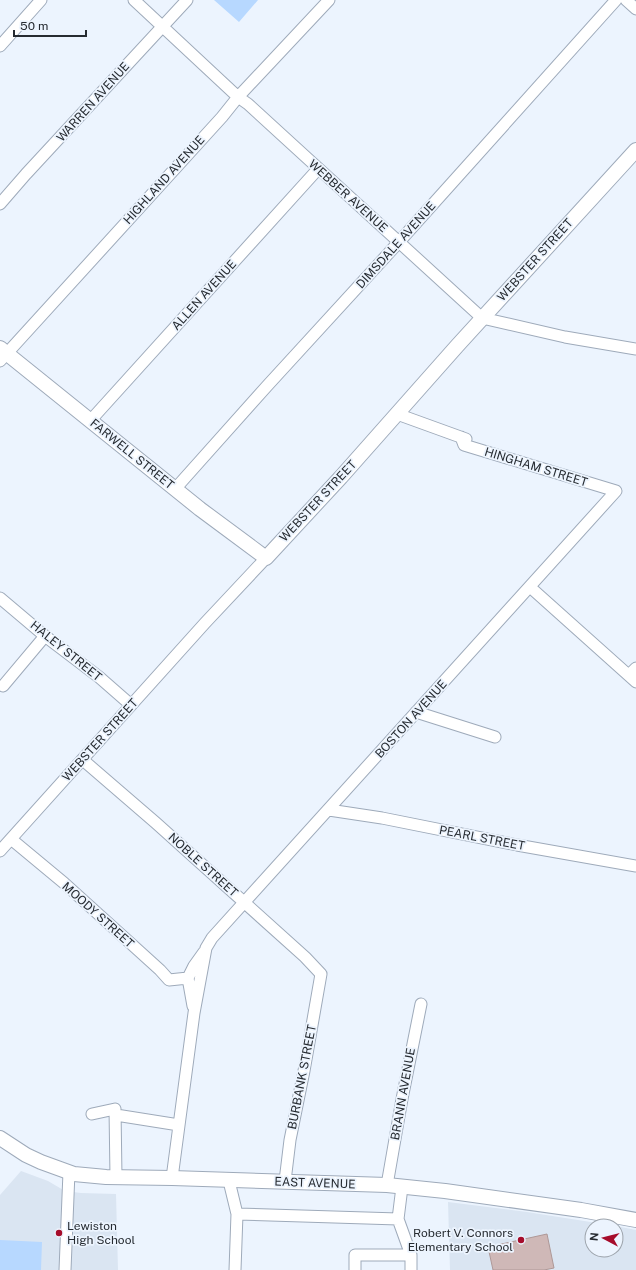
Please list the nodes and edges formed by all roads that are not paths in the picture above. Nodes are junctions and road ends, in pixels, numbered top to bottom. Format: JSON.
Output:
{"nodes":[{"id":1,"x":41,"y":0,"type":"edge"},
{"id":2,"x":134,"y":0,"type":"edge"},
{"id":3,"x":187,"y":0,"type":"edge"},
{"id":4,"x":329,"y":0,"type":"edge"},
{"id":5,"x":616,"y":0,"type":"edge"},
{"id":6,"x":626,"y":0,"type":"edge"},
{"id":7,"x":636,"y":9,"type":"edge"},
{"id":8,"x":162,"y":28,"type":"junction"},
{"id":9,"x":0,"y":46,"type":"edge"},
{"id":10,"x":238,"y":97,"type":"junction"},
{"id":11,"x":636,"y":150,"type":"edge"},
{"id":12,"x":318,"y":169,"type":"junction"},
{"id":13,"x":0,"y":204,"type":"edge"},
{"id":14,"x":398,"y":243,"type":"junction"},
{"id":15,"x":482,"y":318,"type":"junction"},
{"id":16,"x":636,"y":349,"type":"edge"},
{"id":17,"x":2,"y":355,"type":"edge"},
{"id":18,"x":397,"y":414,"type":"junction"},
{"id":19,"x":90,"y":421,"type":"junction"},
{"id":20,"x":461,"y":438,"type":"junction"},
{"id":21,"x":477,"y":443,"type":"dead end"},
{"id":22,"x":175,"y":489,"type":"junction"},
{"id":23,"x":616,"y":491,"type":"joint"},
{"id":24,"x":266,"y":558,"type":"junction"},
{"id":25,"x":530,"y":587,"type":"junction"},
{"id":26,"x":0,"y":598,"type":"edge"},
{"id":27,"x":45,"y":636,"type":"junction"},
{"id":28,"x":634,"y":675,"type":"edge"},
{"id":29,"x":3,"y":686,"type":"dead end"},
{"id":30,"x":131,"y":705,"type":"junction"},
{"id":31,"x":416,"y":712,"type":"junction"},
{"id":32,"x":495,"y":737,"type":"dead end"},
{"id":33,"x":82,"y":760,"type":"junction"},
{"id":34,"x":329,"y":810,"type":"junction"},
{"id":35,"x":12,"y":839,"type":"junction"},
{"id":36,"x":0,"y":851,"type":"edge"},
{"id":37,"x":636,"y":866,"type":"edge"},
{"id":38,"x":244,"y":903,"type":"junction"},
{"id":39,"x":206,"y":948,"type":"junction"},
{"id":40,"x":321,"y":974,"type":"joint"},
{"id":41,"x":188,"y":978,"type":"junction"},
{"id":42,"x":421,"y":1004,"type":"dead end"},
{"id":43,"x":194,"y":1013,"type":"junction"},
{"id":44,"x":92,"y":1114,"type":"dead end"},
{"id":45,"x":116,"y":1115,"type":"junction"},
{"id":46,"x":179,"y":1125,"type":"junction"},
{"id":47,"x":0,"y":1138,"type":"edge"},
{"id":48,"x":69,"y":1172,"type":"junction"},
{"id":49,"x":116,"y":1177,"type":"junction"},
{"id":50,"x":172,"y":1178,"type":"junction"},
{"id":51,"x":229,"y":1181,"type":"junction"},
{"id":52,"x":285,"y":1181,"type":"junction"},
{"id":53,"x":387,"y":1185,"type":"junction"},
{"id":54,"x":402,"y":1187,"type":"junction"},
{"id":55,"x":237,"y":1214,"type":"junction"},
{"id":56,"x":398,"y":1219,"type":"junction"},
{"id":57,"x":636,"y":1220,"type":"edge"},
{"id":58,"x":411,"y":1255,"type":"junction"},
{"id":59,"x":65,"y":1270,"type":"edge"},
{"id":60,"x":235,"y":1270,"type":"edge"},
{"id":61,"x":355,"y":1270,"type":"edge"},
{"id":62,"x":411,"y":1270,"type":"edge"}],
"edges":[{"from":1,"to":9,"type":"street"},
{"from":2,"to":8,"type":"street","name":"WEBBER AVENUE"},
{"from":3,"to":8,"type":"street","name":"WARREN AVENUE"},
{"from":4,"to":10,"type":"street","name":"HIGHLAND AVENUE"},
{"from":5,"to":14,"type":"street","name":"DIMSDALE AVENUE"},
{"from":6,"to":7,"type":"street"},
{"from":8,"to":10,"type":"street","name":"WEBBER AVENUE"},
{"from":8,"to":13,"type":"street","name":"WARREN AVENUE"},
{"from":10,"to":12,"type":"street","name":"WEBBER AVENUE"},
{"from":10,"to":17,"type":"street","name":"HIGHLAND AVENUE"},
{"from":11,"to":15,"type":"main road","name":"WEBSTER STREET"},
{"from":12,"to":14,"type":"street","name":"WEBBER AVENUE"},
{"from":12,"to":19,"type":"street","name":"ALLEN AVENUE"},
{"from":14,"to":15,"type":"street","name":"WEBBER AVENUE"},
{"from":14,"to":22,"type":"street","name":"DIMSDALE AVENUE"},
{"from":15,"to":16,"type":"street","name":"WEBBER AVENUE"},
{"from":15,"to":18,"type":"main road","name":"WEBSTER STREET"},
{"from":17,"to":19,"type":"main road","name":"FARWELL STREET"},
{"from":18,"to":20,"type":"street"},
{"from":18,"to":24,"type":"main road","name":"WEBSTER STREET"},
{"from":19,"to":22,"type":"main road","name":"FARWELL STREET"},
{"from":20,"to":21,"type":"street"},
{"from":20,"to":23,"type":"street","name":"HINGHAM STREET"},
{"from":22,"to":24,"type":"main road","name":"FARWELL STREET"},
{"from":23,"to":25,"type":"street","name":"BOSTON AVENUE"},
{"from":24,"to":30,"type":"street","name":"WEBSTER STREET"},
{"from":25,"to":28,"type":"street"},
{"from":25,"to":31,"type":"street","name":"BOSTON AVENUE"},
{"from":26,"to":27,"type":"street","name":"HALEY STREET"},
{"from":27,"to":29,"type":"street"},
{"from":27,"to":30,"type":"street","name":"HALEY STREET"},
{"from":30,"to":33,"type":"street","name":"WEBSTER STREET"},
{"from":31,"to":32,"type":"street"},
{"from":31,"to":34,"type":"street","name":"BOSTON AVENUE"},
{"from":33,"to":35,"type":"street","name":"WEBSTER STREET"},
{"from":33,"to":38,"type":"street","name":"NOBLE STREET"},
{"from":34,"to":37,"type":"street","name":"PEARL STREET"},
{"from":34,"to":38,"type":"street","name":"BOSTON AVENUE"},
{"from":35,"to":36,"type":"street","name":"WEBSTER STREET"},
{"from":35,"to":41,"type":"street","name":"MOODY STREET"},
{"from":38,"to":39,"type":"street","name":"BOSTON AVENUE"},
{"from":38,"to":40,"type":"street","name":"NOBLE STREET"},
{"from":39,"to":41,"type":"street","name":"BOSTON AVENUE"},
{"from":39,"to":43,"type":"street","name":"BOSTON AVENUE"},
{"from":40,"to":52,"type":"street","name":"BURBANK STREET"},
{"from":41,"to":43,"type":"street","name":"BOSTON AVENUE"},
{"from":42,"to":53,"type":"street","name":"BRANN AVENUE"},
{"from":43,"to":46,"type":"street","name":"BOSTON AVENUE"},
{"from":44,"to":45,"type":"street"},
{"from":45,"to":46,"type":"street"},
{"from":45,"to":49,"type":"street"},
{"from":46,"to":50,"type":"street","name":"BOSTON AVENUE"},
{"from":47,"to":48,"type":"main road","name":"EAST AVENUE"},
{"from":48,"to":49,"type":"main road","name":"EAST AVENUE"},
{"from":48,"to":59,"type":"street"},
{"from":49,"to":50,"type":"main road","name":"EAST AVENUE"},
{"from":50,"to":51,"type":"main road","name":"EAST AVENUE"},
{"from":51,"to":52,"type":"main road","name":"EAST AVENUE"},
{"from":51,"to":55,"type":"street"},
{"from":52,"to":53,"type":"main road","name":"EAST AVENUE"},
{"from":53,"to":54,"type":"main road","name":"EAST AVENUE"},
{"from":54,"to":56,"type":"street"},
{"from":54,"to":57,"type":"main road","name":"EAST AVENUE"},
{"from":55,"to":56,"type":"street"},
{"from":55,"to":60,"type":"street"},
{"from":56,"to":58,"type":"street"},
{"from":58,"to":61,"type":"street"},
{"from":58,"to":62,"type":"street"}]}
